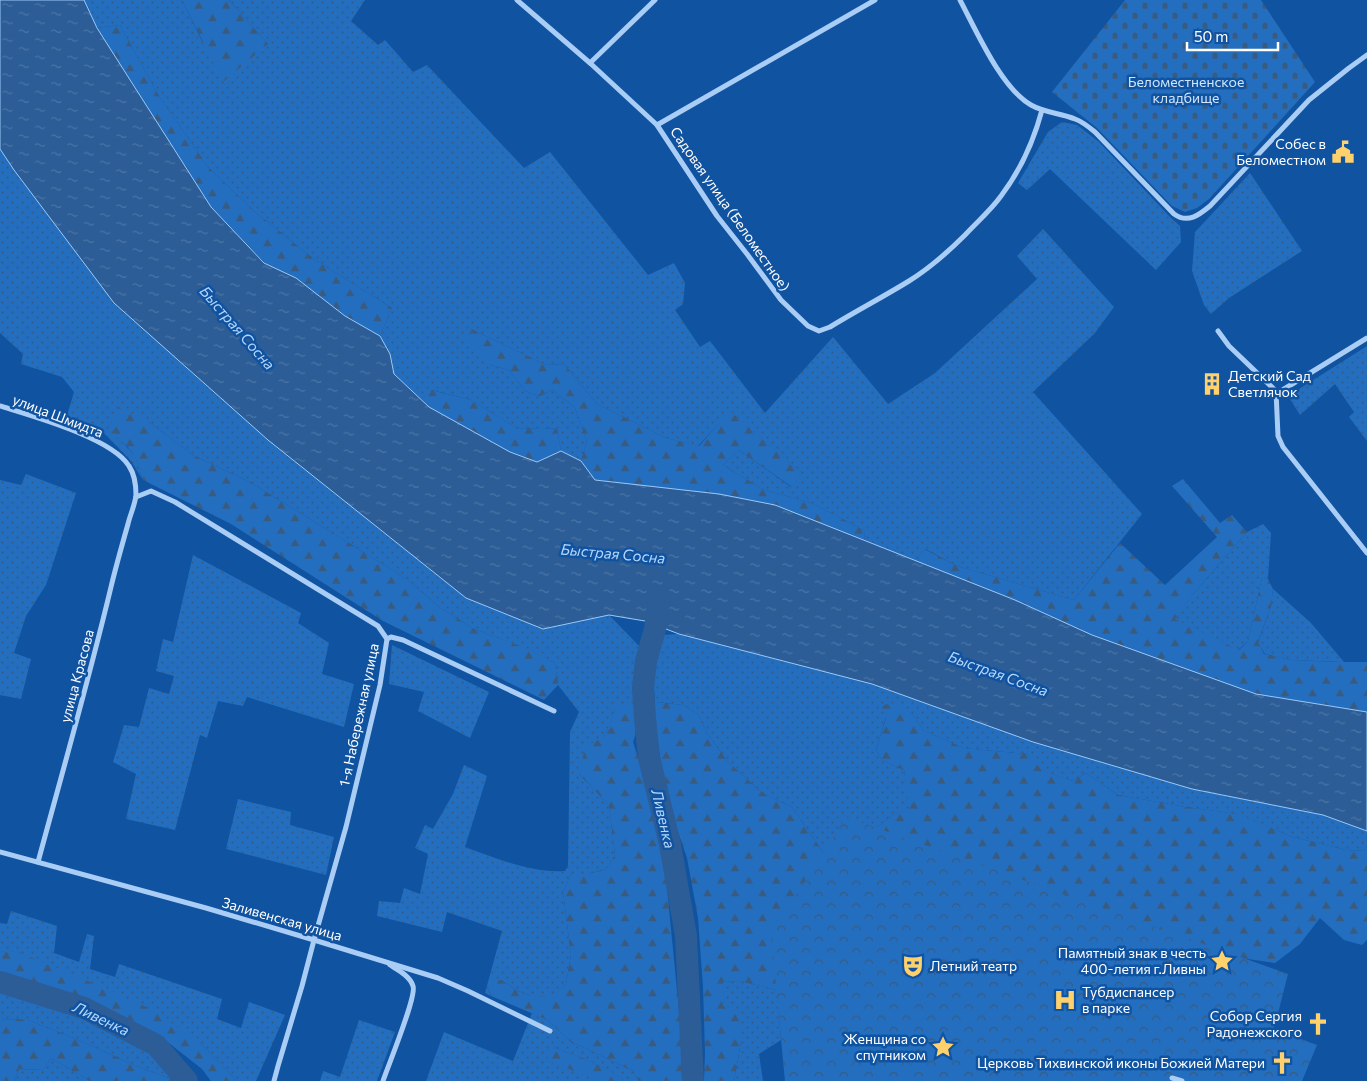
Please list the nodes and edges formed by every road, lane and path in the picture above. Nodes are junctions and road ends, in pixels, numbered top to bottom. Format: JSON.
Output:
{"nodes":[{"id":1,"x":517,"y":0,"type":"edge"},
{"id":2,"x":656,"y":0,"type":"edge"},
{"id":3,"x":875,"y":0,"type":"edge"},
{"id":4,"x":960,"y":0,"type":"edge"},
{"id":5,"x":1367,"y":55,"type":"edge"},
{"id":6,"x":590,"y":62,"type":"junction"},
{"id":7,"x":1042,"y":110,"type":"junction"},
{"id":8,"x":657,"y":125,"type":"junction"},
{"id":9,"x":1218,"y":331,"type":"dead end"},
{"id":10,"x":1367,"y":338,"type":"edge"},
{"id":11,"x":1276,"y":394,"type":"junction"},
{"id":12,"x":0,"y":406,"type":"edge"},
{"id":13,"x":136,"y":497,"type":"junction"},
{"id":14,"x":1367,"y":553,"type":"edge"},
{"id":15,"x":387,"y":639,"type":"junction"},
{"id":16,"x":554,"y":711,"type":"dead end"},
{"id":17,"x":0,"y":852,"type":"edge"},
{"id":18,"x":38,"y":862,"type":"junction"},
{"id":19,"x":314,"y":940,"type":"junction"},
{"id":20,"x":386,"y":962,"type":"junction"},
{"id":21,"x":550,"y":1030,"type":"dead end"},
{"id":22,"x":1172,"y":1078,"type":"dead end"},
{"id":23,"x":274,"y":1081,"type":"edge"},
{"id":24,"x":383,"y":1081,"type":"edge"},
{"id":25,"x":1182,"y":1081,"type":"edge"}],
"edges":[{"from":1,"to":6,"type":"street","name":"Садовая улица (Беломестное)"},
{"from":2,"to":6,"type":"street"},
{"from":3,"to":8,"type":"street"},
{"from":4,"to":7,"type":"street"},
{"from":5,"to":7,"type":"street"},
{"from":6,"to":8,"type":"street","name":"Садовая улица (Беломестное)"},
{"from":7,"to":8,"type":"street","name":"Садовая улица (Беломестное)"},
{"from":9,"to":11,"type":"street"},
{"from":10,"to":11,"type":"street"},
{"from":11,"to":14,"type":"street"},
{"from":12,"to":13,"type":"street","name":"улица Шмидта"},
{"from":13,"to":15,"type":"street","name":"1-я Набережная улица"},
{"from":13,"to":18,"type":"street","name":"улица Красова"},
{"from":15,"to":16,"type":"street"},
{"from":15,"to":19,"type":"street","name":"1-я Набережная улица"},
{"from":17,"to":18,"type":"street","name":"Заливенская улица"},
{"from":18,"to":19,"type":"street","name":"Заливенская улица"},
{"from":19,"to":20,"type":"street","name":"Заливенская улица"},
{"from":19,"to":23,"type":"street","name":"1-я Набережная улица"},
{"from":20,"to":21,"type":"street","name":"Заливенская улица"},
{"from":20,"to":24,"type":"street"},
{"from":22,"to":25,"type":"street"}]}
